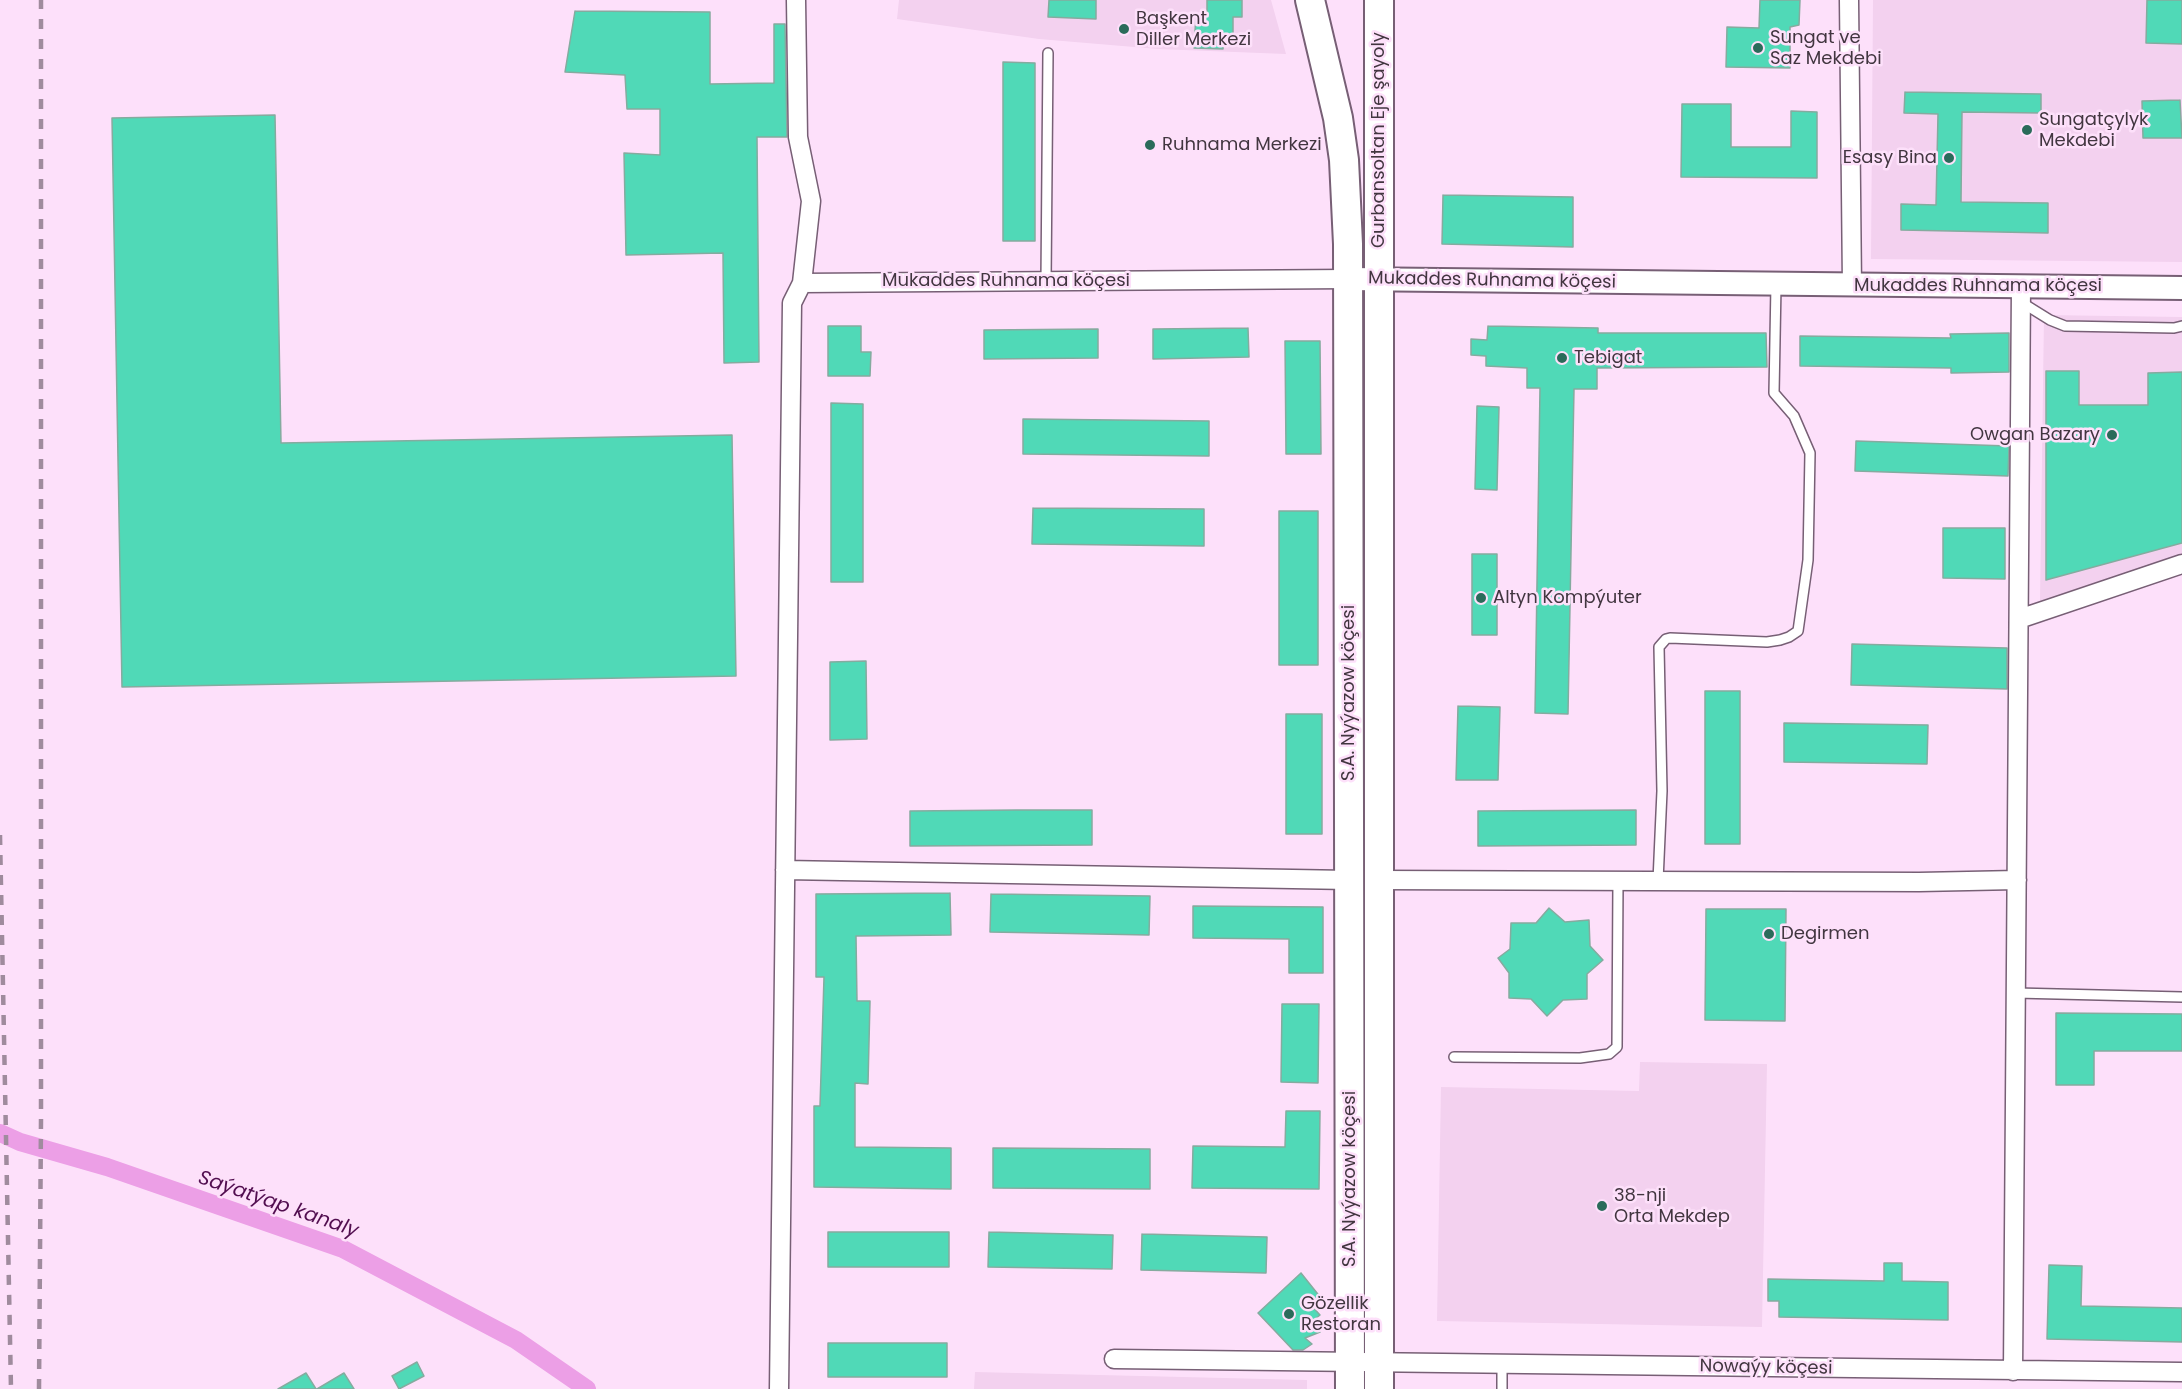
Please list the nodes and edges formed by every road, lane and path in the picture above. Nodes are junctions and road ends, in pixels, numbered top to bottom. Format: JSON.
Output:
{"nodes":[{"id":1,"x":796,"y":0,"type":"edge"},
{"id":2,"x":1310,"y":0,"type":"edge"},
{"id":3,"x":1379,"y":0,"type":"edge"},
{"id":4,"x":1849,"y":0,"type":"edge"},
{"id":5,"x":1048,"y":52,"type":"dead end"},
{"id":6,"x":1348,"y":279,"type":"junction"},
{"id":7,"x":1380,"y":280,"type":"junction"},
{"id":8,"x":1046,"y":281,"type":"junction"},
{"id":9,"x":802,"y":283,"type":"junction"},
{"id":10,"x":1776,"y":285,"type":"junction"},
{"id":11,"x":1852,"y":286,"type":"junction"},
{"id":12,"x":2182,"y":288,"type":"edge"},
{"id":13,"x":2021,"y":294,"type":"junction"},
{"id":14,"x":2182,"y":326,"type":"edge"},
{"id":15,"x":2182,"y":564,"type":"edge"},
{"id":16,"x":2019,"y":620,"type":"junction"},
{"id":17,"x":785,"y":870,"type":"junction"},
{"id":18,"x":1349,"y":880,"type":"junction"},
{"id":19,"x":1380,"y":880,"type":"junction"},
{"id":20,"x":1618,"y":880,"type":"junction"},
{"id":21,"x":2017,"y":880,"type":"junction"},
{"id":22,"x":1658,"y":881,"type":"junction"},
{"id":23,"x":2016,"y":993,"type":"junction"},
{"id":24,"x":2182,"y":997,"type":"edge"},
{"id":25,"x":1454,"y":1058,"type":"dead end"},
{"id":26,"x":1114,"y":1359,"type":"dead end"},
{"id":27,"x":1502,"y":1364,"type":"junction"},
{"id":28,"x":2013,"y":1371,"type":"junction"},
{"id":29,"x":2182,"y":1372,"type":"edge"},
{"id":30,"x":1350,"y":1376,"type":"edge"},
{"id":31,"x":1379,"y":1376,"type":"edge"},
{"id":32,"x":779,"y":1389,"type":"edge"},
{"id":33,"x":1502,"y":1389,"type":"edge"}],
"edges":[{"from":1,"to":9,"type":"street"},
{"from":2,"to":6,"type":"main road","name":"S.A. Nyýazow köçesi"},
{"from":3,"to":7,"type":"main road","name":"Gurbansoltan Eje şayoly"},
{"from":4,"to":11,"type":"street"},
{"from":5,"to":8,"type":"lane"},
{"from":6,"to":7,"type":"street","name":"Mukaddes Ruhnama köçesi"},
{"from":6,"to":8,"type":"street","name":"Mukaddes Ruhnama köçesi"},
{"from":6,"to":18,"type":"main road","name":"S.A. Nyýazow köçesi"},
{"from":7,"to":10,"type":"street","name":"Mukaddes Ruhnama köçesi"},
{"from":7,"to":19,"type":"main road","name":"S.A. Nyýazow köçesi"},
{"from":8,"to":9,"type":"street","name":"Mukaddes Ruhnama köçesi"},
{"from":9,"to":17,"type":"street"},
{"from":10,"to":11,"type":"street","name":"Mukaddes Ruhnama köçesi"},
{"from":10,"to":22,"type":"lane"},
{"from":11,"to":13,"type":"street","name":"Mukaddes Ruhnama köçesi"},
{"from":12,"to":13,"type":"street","name":"Mukaddes Ruhnama köçesi"},
{"from":13,"to":14,"type":"lane"},
{"from":13,"to":16,"type":"street"},
{"from":15,"to":16,"type":"street"},
{"from":16,"to":21,"type":"street"},
{"from":17,"to":18,"type":"street"},
{"from":17,"to":32,"type":"street"},
{"from":18,"to":30,"type":"main road","name":"S.A. Nyýazow köçesi"},
{"from":19,"to":20,"type":"street"},
{"from":19,"to":31,"type":"main road","name":"S.A. Nyýazow köçesi"},
{"from":20,"to":22,"type":"street"},
{"from":20,"to":25,"type":"lane"},
{"from":21,"to":22,"type":"street"},
{"from":21,"to":23,"type":"street"},
{"from":23,"to":24,"type":"lane"},
{"from":23,"to":28,"type":"street"},
{"from":26,"to":30,"type":"street","name":"Nowaýy köçesi"},
{"from":27,"to":28,"type":"street","name":"Nowaýy köçesi"},
{"from":27,"to":31,"type":"street","name":"Nowaýy köçesi"},
{"from":27,"to":33,"type":"lane"},
{"from":28,"to":29,"type":"street","name":"Nowaýy köçesi"},
{"from":30,"to":31,"type":"street","name":"Nowaýy köçesi"}]}
